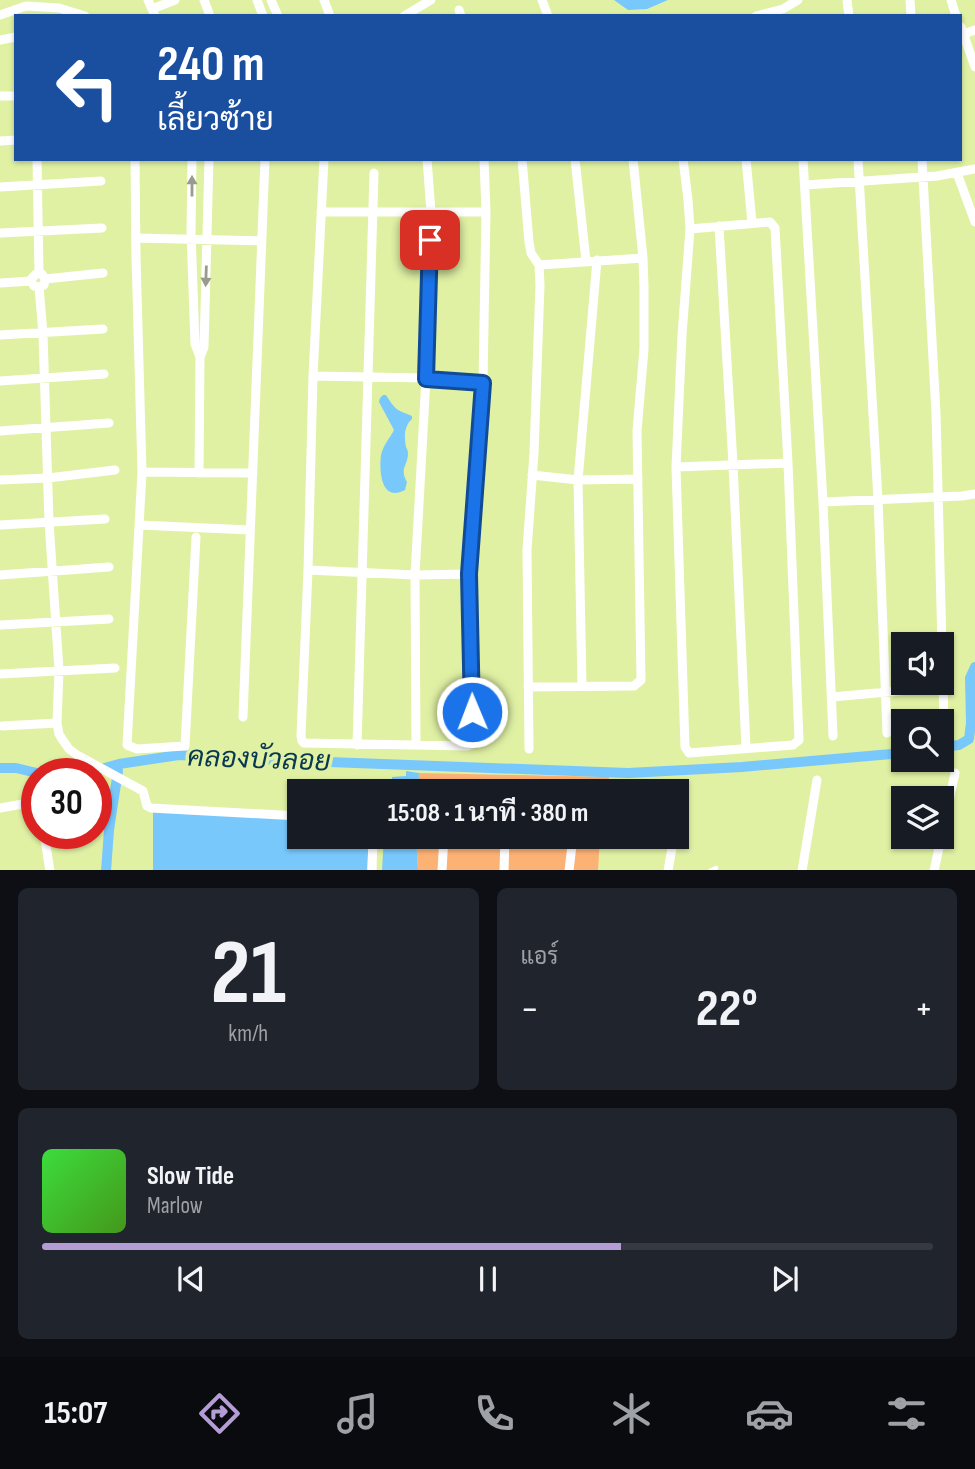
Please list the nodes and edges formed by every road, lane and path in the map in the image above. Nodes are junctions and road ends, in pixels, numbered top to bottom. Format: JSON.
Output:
{"nodes":[{"id":1,"x":175,"y":0,"type":"edge"},
{"id":2,"x":431,"y":0,"type":"edge"},
{"id":3,"x":798,"y":0,"type":"edge"},
{"id":4,"x":25,"y":3,"type":"edge"},
{"id":5,"x":152,"y":8,"type":"edge"},
{"id":6,"x":75,"y":14,"type":"edge"},
{"id":7,"x":407,"y":14,"type":"edge"},
{"id":8,"x":764,"y":14,"type":"edge"},
{"id":9,"x":0,"y":15,"type":"edge"},
{"id":10,"x":975,"y":30,"type":"edge"},
{"id":11,"x":962,"y":32,"type":"edge"},
{"id":12,"x":975,"y":67,"type":"edge"},
{"id":13,"x":37,"y":161,"type":"edge"},
{"id":14,"x":135,"y":161,"type":"edge"},
{"id":15,"x":192,"y":161,"type":"edge"},
{"id":16,"x":208,"y":161,"type":"edge"},
{"id":17,"x":265,"y":161,"type":"edge"},
{"id":18,"x":324,"y":161,"type":"edge"},
{"id":19,"x":427,"y":161,"type":"edge"},
{"id":20,"x":484,"y":161,"type":"edge"},
{"id":21,"x":522,"y":161,"type":"edge"},
{"id":22,"x":575,"y":161,"type":"edge"},
{"id":23,"x":633,"y":161,"type":"edge"},
{"id":24,"x":683,"y":161,"type":"edge"},
{"id":25,"x":746,"y":161,"type":"edge"},
{"id":26,"x":803,"y":161,"type":"edge"},
{"id":27,"x":858,"y":161,"type":"edge"},
{"id":28,"x":922,"y":161,"type":"edge"},
{"id":29,"x":975,"y":169,"type":"edge"},
{"id":30,"x":374,"y":173,"type":"dead end"},
{"id":31,"x":957,"y":173,"type":"junction"},
{"id":32,"x":923,"y":177,"type":"junction"},
{"id":33,"x":101,"y":181,"type":"dead end"},
{"id":34,"x":859,"y":181,"type":"junction"},
{"id":35,"x":38,"y":185,"type":"junction"},
{"id":36,"x":805,"y":185,"type":"junction"},
{"id":37,"x":0,"y":187,"type":"edge"},
{"id":38,"x":321,"y":212,"type":"junction"},
{"id":39,"x":373,"y":212,"type":"junction"},
{"id":40,"x":431,"y":212,"type":"junction"},
{"id":41,"x":486,"y":212,"type":"junction"},
{"id":42,"x":975,"y":222,"type":"edge"},
{"id":43,"x":752,"y":223,"type":"junction"},
{"id":44,"x":719,"y":226,"type":"junction"},
{"id":45,"x":102,"y":228,"type":"dead end"},
{"id":46,"x":690,"y":229,"type":"junction"},
{"id":47,"x":38,"y":231,"type":"junction"},
{"id":48,"x":0,"y":233,"type":"edge"},
{"id":49,"x":136,"y":238,"type":"junction"},
{"id":50,"x":192,"y":240,"type":"junction"},
{"id":51,"x":207,"y":241,"type":"junction"},
{"id":52,"x":262,"y":241,"type":"junction"},
{"id":53,"x":643,"y":258,"type":"junction"},
{"id":54,"x":597,"y":260,"type":"junction"},
{"id":55,"x":586,"y":261,"type":"junction"},
{"id":56,"x":539,"y":264,"type":"junction"},
{"id":57,"x":103,"y":273,"type":"dead end"},
{"id":58,"x":39,"y":280,"type":"junction"},
{"id":59,"x":0,"y":283,"type":"edge"},
{"id":60,"x":103,"y":329,"type":"dead end"},
{"id":61,"x":43,"y":334,"type":"junction"},
{"id":62,"x":0,"y":335,"type":"edge"},
{"id":63,"x":200,"y":356,"type":"junction"},
{"id":64,"x":104,"y":373,"type":"dead end"},
{"id":65,"x":313,"y":376,"type":"junction"},
{"id":66,"x":367,"y":377,"type":"junction"},
{"id":67,"x":43,"y":378,"type":"junction"},
{"id":68,"x":426,"y":379,"type":"junction"},
{"id":69,"x":0,"y":381,"type":"edge"},
{"id":70,"x":483,"y":383,"type":"junction"},
{"id":71,"x":109,"y":423,"type":"dead end"},
{"id":72,"x":45,"y":428,"type":"junction"},
{"id":73,"x":0,"y":431,"type":"edge"},
{"id":74,"x":788,"y":463,"type":"junction"},
{"id":75,"x":733,"y":464,"type":"junction"},
{"id":76,"x":676,"y":467,"type":"junction"},
{"id":77,"x":115,"y":470,"type":"dead end"},
{"id":78,"x":142,"y":472,"type":"junction"},
{"id":79,"x":199,"y":473,"type":"junction"},
{"id":80,"x":253,"y":473,"type":"junction"},
{"id":81,"x":531,"y":475,"type":"junction"},
{"id":82,"x":48,"y":478,"type":"junction"},
{"id":83,"x":638,"y":479,"type":"junction"},
{"id":84,"x":0,"y":480,"type":"edge"},
{"id":85,"x":578,"y":480,"type":"junction"},
{"id":86,"x":975,"y":494,"type":"edge"},
{"id":87,"x":938,"y":497,"type":"junction"},
{"id":88,"x":878,"y":499,"type":"junction"},
{"id":89,"x":823,"y":502,"type":"junction"},
{"id":90,"x":105,"y":519,"type":"dead end"},
{"id":91,"x":49,"y":522,"type":"junction"},
{"id":92,"x":0,"y":525,"type":"edge"},
{"id":93,"x":139,"y":525,"type":"junction"},
{"id":94,"x":250,"y":530,"type":"junction"},
{"id":95,"x":196,"y":537,"type":"dead end"},
{"id":96,"x":109,"y":567,"type":"dead end"},
{"id":97,"x":308,"y":570,"type":"junction"},
{"id":98,"x":52,"y":572,"type":"junction"},
{"id":99,"x":362,"y":572,"type":"junction"},
{"id":100,"x":469,"y":574,"type":"junction"},
{"id":101,"x":0,"y":575,"type":"edge"},
{"id":102,"x":415,"y":575,"type":"junction"},
{"id":103,"x":109,"y":619,"type":"dead end"},
{"id":104,"x":56,"y":622,"type":"junction"},
{"id":105,"x":0,"y":625,"type":"edge"},
{"id":106,"x":942,"y":632,"type":"edge"},
{"id":107,"x":115,"y":668,"type":"dead end"},
{"id":108,"x":59,"y":670,"type":"junction"},
{"id":109,"x":0,"y":674,"type":"edge"},
{"id":110,"x":582,"y":686,"type":"junction"},
{"id":111,"x":528,"y":687,"type":"junction"},
{"id":112,"x":891,"y":692,"type":"edge"},
{"id":113,"x":886,"y":693,"type":"junction"},
{"id":114,"x":832,"y":697,"type":"junction"},
{"id":115,"x":243,"y":717,"type":"dead end"},
{"id":116,"x":57,"y":723,"type":"junction"},
{"id":117,"x":2,"y":726,"type":"dead end"},
{"id":118,"x":887,"y":733,"type":"dead end"},
{"id":119,"x":833,"y":736,"type":"dead end"},
{"id":120,"x":357,"y":744,"type":"junction"},
{"id":121,"x":416,"y":745,"type":"junction"},
{"id":122,"x":746,"y":748,"type":"junction"},
{"id":123,"x":529,"y":750,"type":"dead end"},
{"id":124,"x":955,"y":773,"type":"dead end"},
{"id":125,"x":817,"y":780,"type":"dead end"},
{"id":126,"x":21,"y":804,"type":"edge"},
{"id":127,"x":0,"y":808,"type":"edge"},
{"id":128,"x":287,"y":815,"type":"edge"},
{"id":129,"x":47,"y":849,"type":"edge"},
{"id":130,"x":373,"y":849,"type":"edge"},
{"id":131,"x":443,"y":849,"type":"edge"},
{"id":132,"x":505,"y":849,"type":"edge"},
{"id":133,"x":571,"y":849,"type":"edge"},
{"id":134,"x":672,"y":849,"type":"edge"},
{"id":135,"x":50,"y":870,"type":"edge"},
{"id":136,"x":372,"y":870,"type":"edge"},
{"id":137,"x":442,"y":870,"type":"edge"},
{"id":138,"x":504,"y":870,"type":"edge"},
{"id":139,"x":569,"y":870,"type":"edge"},
{"id":140,"x":668,"y":870,"type":"edge"},
{"id":141,"x":802,"y":870,"type":"edge"},
{"id":142,"x":934,"y":870,"type":"edge"}],
"edges":[{"from":1,"to":5,"type":"street"},
{"from":2,"to":7,"type":"street"},
{"from":3,"to":8,"type":"street"},
{"from":4,"to":6,"type":"street"},
{"from":4,"to":9,"type":"street"},
{"from":10,"to":11,"type":"street"},
{"from":11,"to":12,"type":"street"},
{"from":13,"to":35,"type":"street"},
{"from":14,"to":49,"type":"street"},
{"from":50,"to":15,"type":"street","one_way":true},
{"from":16,"to":51,"type":"street"},
{"from":17,"to":52,"type":"street"},
{"from":18,"to":38,"type":"street"},
{"from":19,"to":40,"type":"street"},
{"from":20,"to":41,"type":"street"},
{"from":21,"to":56,"type":"street"},
{"from":22,"to":55,"type":"street"},
{"from":23,"to":53,"type":"street"},
{"from":24,"to":46,"type":"street"},
{"from":25,"to":43,"type":"street"},
{"from":26,"to":36,"type":"street"},
{"from":27,"to":34,"type":"street"},
{"from":28,"to":32,"type":"street"},
{"from":29,"to":31,"type":"street"},
{"from":30,"to":39,"type":"street"},
{"from":31,"to":32,"type":"street"},
{"from":31,"to":42,"type":"street"},
{"from":32,"to":34,"type":"street"},
{"from":32,"to":87,"type":"street"},
{"from":33,"to":35,"type":"street"},
{"from":34,"to":36,"type":"street"},
{"from":34,"to":88,"type":"street"},
{"from":35,"to":37,"type":"street"},
{"from":35,"to":47,"type":"street"},
{"from":36,"to":89,"type":"street"},
{"from":38,"to":39,"type":"street"},
{"from":38,"to":65,"type":"street"},
{"from":39,"to":40,"type":"street"},
{"from":39,"to":66,"type":"street"},
{"from":40,"to":41,"type":"street"},
{"from":40,"to":68,"type":"street"},
{"from":41,"to":70,"type":"street"},
{"from":43,"to":44,"type":"street"},
{"from":43,"to":74,"type":"street"},
{"from":44,"to":46,"type":"street"},
{"from":44,"to":75,"type":"street"},
{"from":45,"to":47,"type":"street"},
{"from":46,"to":76,"type":"street"},
{"from":47,"to":48,"type":"street"},
{"from":47,"to":58,"type":"street"},
{"from":49,"to":50,"type":"street"},
{"from":49,"to":78,"type":"street"},
{"from":50,"to":51,"type":"street"},
{"from":50,"to":63,"type":"street"},
{"from":51,"to":52,"type":"street"},
{"from":51,"to":63,"type":"street","one_way":true},
{"from":52,"to":80,"type":"street"},
{"from":53,"to":54,"type":"street"},
{"from":53,"to":83,"type":"street"},
{"from":54,"to":55,"type":"street"},
{"from":54,"to":85,"type":"street"},
{"from":55,"to":56,"type":"street"},
{"from":56,"to":81,"type":"street"},
{"from":57,"to":58,"type":"street"},
{"from":58,"to":59,"type":"street"},
{"from":58,"to":61,"type":"street"},
{"from":60,"to":61,"type":"street"},
{"from":61,"to":62,"type":"street"},
{"from":61,"to":67,"type":"street"},
{"from":63,"to":79,"type":"street"},
{"from":64,"to":67,"type":"street"},
{"from":65,"to":66,"type":"street"},
{"from":65,"to":97,"type":"street"},
{"from":66,"to":68,"type":"street"},
{"from":66,"to":99,"type":"street"},
{"from":67,"to":69,"type":"street"},
{"from":67,"to":72,"type":"street"},
{"from":68,"to":70,"type":"street"},
{"from":68,"to":102,"type":"street"},
{"from":70,"to":100,"type":"street"},
{"from":71,"to":72,"type":"street"},
{"from":72,"to":73,"type":"street"},
{"from":72,"to":82,"type":"street"},
{"from":74,"to":75,"type":"street"},
{"from":74,"to":122,"type":"street"},
{"from":75,"to":76,"type":"street"},
{"from":75,"to":122,"type":"street"},
{"from":76,"to":122,"type":"street"},
{"from":77,"to":82,"type":"street"},
{"from":78,"to":79,"type":"street"},
{"from":78,"to":93,"type":"street"},
{"from":79,"to":80,"type":"street"},
{"from":80,"to":94,"type":"street"},
{"from":81,"to":85,"type":"street"},
{"from":81,"to":111,"type":"street"},
{"from":82,"to":84,"type":"street"},
{"from":82,"to":91,"type":"street"},
{"from":83,"to":85,"type":"street"},
{"from":83,"to":110,"type":"street"},
{"from":85,"to":110,"type":"street"},
{"from":86,"to":87,"type":"street"},
{"from":87,"to":88,"type":"street"},
{"from":87,"to":106,"type":"street"},
{"from":88,"to":89,"type":"street"},
{"from":88,"to":113,"type":"street"},
{"from":89,"to":114,"type":"street"},
{"from":90,"to":91,"type":"street"},
{"from":91,"to":92,"type":"street"},
{"from":91,"to":98,"type":"street"},
{"from":93,"to":94,"type":"street"},
{"from":93,"to":95,"type":"street"},
{"from":94,"to":115,"type":"street"},
{"from":96,"to":98,"type":"street"},
{"from":97,"to":99,"type":"street"},
{"from":97,"to":120,"type":"street"},
{"from":98,"to":101,"type":"street"},
{"from":98,"to":104,"type":"street"},
{"from":99,"to":102,"type":"street"},
{"from":99,"to":120,"type":"street"},
{"from":100,"to":102,"type":"street"},
{"from":100,"to":121,"type":"street"},
{"from":102,"to":121,"type":"street"},
{"from":103,"to":104,"type":"street"},
{"from":104,"to":105,"type":"street"},
{"from":104,"to":108,"type":"street"},
{"from":107,"to":108,"type":"street"},
{"from":108,"to":109,"type":"street"},
{"from":108,"to":116,"type":"street"},
{"from":110,"to":111,"type":"street"},
{"from":111,"to":123,"type":"street"},
{"from":112,"to":113,"type":"street"},
{"from":113,"to":114,"type":"street"},
{"from":113,"to":118,"type":"street"},
{"from":114,"to":119,"type":"street"},
{"from":116,"to":117,"type":"street"},
{"from":116,"to":128,"type":"street"},
{"from":120,"to":121,"type":"street"},
{"from":124,"to":142,"type":"street"},
{"from":125,"to":141,"type":"street"},
{"from":126,"to":127,"type":"street"},
{"from":129,"to":135,"type":"street"},
{"from":130,"to":136,"type":"street"},
{"from":131,"to":137,"type":"street"},
{"from":132,"to":138,"type":"street"},
{"from":133,"to":139,"type":"street"},
{"from":134,"to":140,"type":"street"}]}
